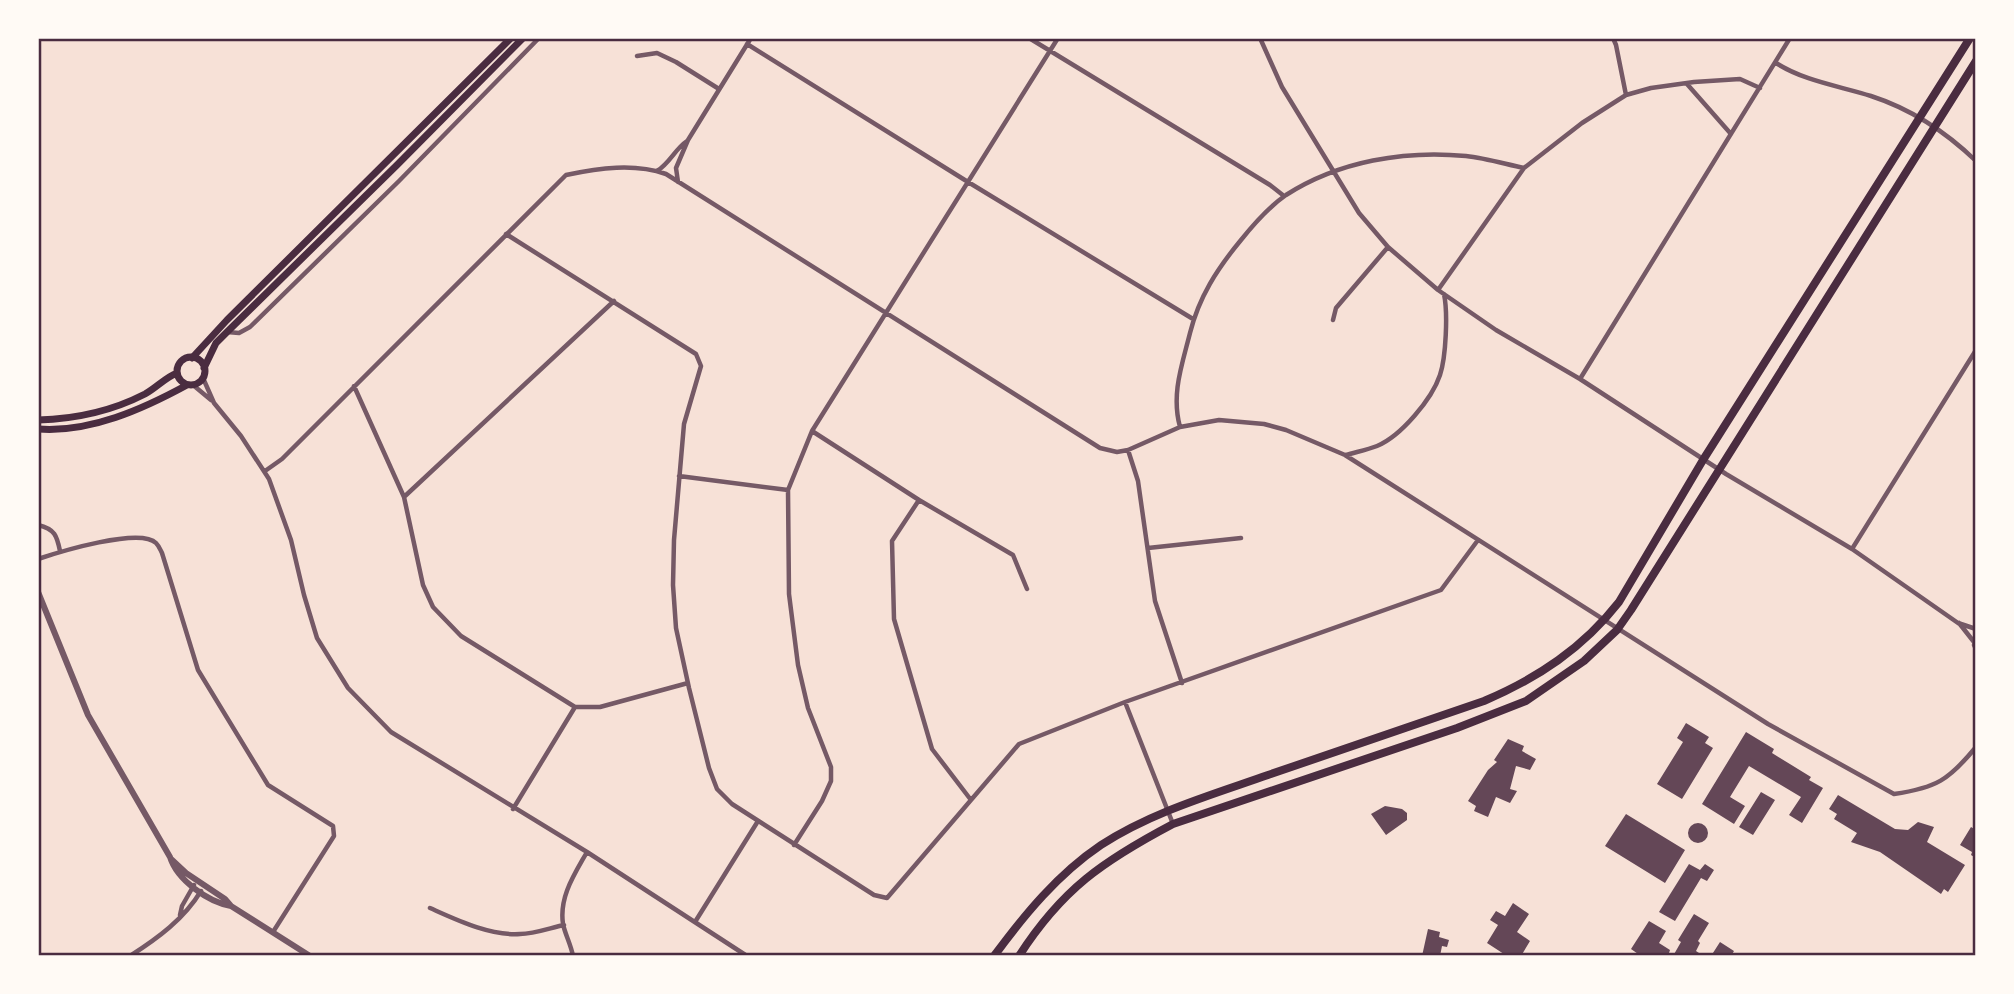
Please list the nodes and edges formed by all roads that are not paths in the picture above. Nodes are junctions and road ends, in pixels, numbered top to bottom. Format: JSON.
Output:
{"nodes":[{"id":1,"x":511,"y":38,"type":"edge"},
{"id":2,"x":523,"y":38,"type":"edge"},
{"id":3,"x":539,"y":38,"type":"edge"},
{"id":4,"x":751,"y":38,"type":"edge"},
{"id":5,"x":1029,"y":38,"type":"edge"},
{"id":6,"x":1058,"y":38,"type":"edge"},
{"id":7,"x":1260,"y":38,"type":"edge"},
{"id":8,"x":1613,"y":38,"type":"edge"},
{"id":9,"x":1790,"y":38,"type":"edge"},
{"id":10,"x":1970,"y":38,"type":"edge"},
{"id":11,"x":747,"y":44,"type":"junction"},
{"id":12,"x":1049,"y":52,"type":"junction"},
{"id":13,"x":636,"y":56,"type":"dead end"},
{"id":14,"x":1976,"y":61,"type":"edge"},
{"id":15,"x":1776,"y":63,"type":"junction"},
{"id":16,"x":1687,"y":83,"type":"junction"},
{"id":17,"x":1760,"y":88,"type":"junction"},
{"id":18,"x":719,"y":89,"type":"junction"},
{"id":19,"x":1626,"y":95,"type":"junction"},
{"id":20,"x":1920,"y":119,"type":"junction"},
{"id":21,"x":1934,"y":127,"type":"junction"},
{"id":22,"x":1731,"y":134,"type":"junction"},
{"id":23,"x":688,"y":140,"type":"junction"},
{"id":24,"x":1976,"y":161,"type":"edge"},
{"id":25,"x":394,"y":162,"type":"junction"},
{"id":26,"x":1524,"y":168,"type":"junction"},
{"id":27,"x":657,"y":171,"type":"junction"},
{"id":28,"x":1334,"y":173,"type":"junction"},
{"id":29,"x":406,"y":174,"type":"junction"},
{"id":30,"x":678,"y":182,"type":"junction"},
{"id":31,"x":968,"y":182,"type":"junction"},
{"id":32,"x":1284,"y":196,"type":"junction"},
{"id":33,"x":506,"y":234,"type":"junction"},
{"id":34,"x":1388,"y":247,"type":"junction"},
{"id":35,"x":1438,"y":289,"type":"junction"},
{"id":36,"x":1444,"y":294,"type":"junction"},
{"id":37,"x":614,"y":300,"type":"junction"},
{"id":38,"x":887,"y":312,"type":"junction"},
{"id":39,"x":1193,"y":318,"type":"junction"},
{"id":40,"x":1333,"y":320,"type":"dead end"},
{"id":41,"x":227,"y":332,"type":"junction"},
{"id":42,"x":1976,"y":350,"type":"edge"},
{"id":43,"x":192,"y":358,"type":"junction"},
{"id":44,"x":204,"y":368,"type":"junction"},
{"id":45,"x":177,"y":373,"type":"junction"},
{"id":46,"x":203,"y":378,"type":"junction"},
{"id":47,"x":1580,"y":379,"type":"junction"},
{"id":48,"x":190,"y":385,"type":"junction"},
{"id":49,"x":354,"y":386,"type":"junction"},
{"id":50,"x":214,"y":403,"type":"junction"},
{"id":51,"x":38,"y":420,"type":"edge"},
{"id":52,"x":1180,"y":427,"type":"junction"},
{"id":53,"x":38,"y":429,"type":"edge"},
{"id":54,"x":812,"y":431,"type":"junction"},
{"id":55,"x":1128,"y":450,"type":"junction"},
{"id":56,"x":1345,"y":455,"type":"junction"},
{"id":57,"x":1703,"y":460,"type":"junction"},
{"id":58,"x":1719,"y":470,"type":"junction"},
{"id":59,"x":265,"y":471,"type":"junction"},
{"id":60,"x":680,"y":477,"type":"junction"},
{"id":61,"x":788,"y":490,"type":"junction"},
{"id":62,"x":404,"y":497,"type":"junction"},
{"id":63,"x":919,"y":500,"type":"junction"},
{"id":64,"x":38,"y":525,"type":"edge"},
{"id":65,"x":1241,"y":538,"type":"dead end"},
{"id":66,"x":1478,"y":540,"type":"junction"},
{"id":67,"x":1148,"y":548,"type":"junction"},
{"id":68,"x":1852,"y":549,"type":"junction"},
{"id":69,"x":60,"y":551,"type":"junction"},
{"id":70,"x":38,"y":559,"type":"edge"},
{"id":71,"x":1027,"y":589,"type":"dead end"},
{"id":72,"x":38,"y":592,"type":"edge"},
{"id":73,"x":1604,"y":621,"type":"junction"},
{"id":74,"x":1958,"y":623,"type":"junction"},
{"id":75,"x":1976,"y":629,"type":"edge"},
{"id":76,"x":1616,"y":630,"type":"junction"},
{"id":77,"x":1975,"y":640,"type":"edge"},
{"id":78,"x":1976,"y":649,"type":"edge"},
{"id":79,"x":688,"y":683,"type":"junction"},
{"id":80,"x":1182,"y":684,"type":"junction"},
{"id":81,"x":1125,"y":702,"type":"junction"},
{"id":82,"x":575,"y":707,"type":"junction"},
{"id":83,"x":1976,"y":747,"type":"edge"},
{"id":84,"x":971,"y":800,"type":"junction"},
{"id":85,"x":513,"y":809,"type":"junction"},
{"id":86,"x":1167,"y":811,"type":"junction"},
{"id":87,"x":758,"y":821,"type":"junction"},
{"id":88,"x":1173,"y":824,"type":"junction"},
{"id":89,"x":794,"y":845,"type":"junction"},
{"id":90,"x":587,"y":852,"type":"junction"},
{"id":91,"x":195,"y":884,"type":"junction"},
{"id":92,"x":202,"y":888,"type":"junction"},
{"id":93,"x":430,"y":908,"type":"dead end"},
{"id":94,"x":180,"y":916,"type":"junction"},
{"id":95,"x":695,"y":922,"type":"junction"},
{"id":96,"x":564,"y":925,"type":"junction"},
{"id":97,"x":273,"y":932,"type":"junction"},
{"id":98,"x":130,"y":956,"type":"edge"},
{"id":99,"x":310,"y":956,"type":"edge"},
{"id":100,"x":573,"y":956,"type":"edge"},
{"id":101,"x":747,"y":956,"type":"edge"},
{"id":102,"x":995,"y":956,"type":"edge"},
{"id":103,"x":1019,"y":956,"type":"edge"}],
"edges":[{"from":1,"to":25,"type":"main road"},
{"from":2,"to":25,"type":"main road"},
{"from":3,"to":29,"type":"street"},
{"from":4,"to":11,"type":"street"},
{"from":5,"to":12,"type":"street"},
{"from":6,"to":12,"type":"street"},
{"from":7,"to":28,"type":"street"},
{"from":8,"to":19,"type":"street"},
{"from":9,"to":15,"type":"street"},
{"from":10,"to":20,"type":"main road"},
{"from":11,"to":18,"type":"street"},
{"from":11,"to":31,"type":"street"},
{"from":12,"to":31,"type":"street"},
{"from":12,"to":32,"type":"street"},
{"from":13,"to":18,"type":"street"},
{"from":14,"to":21,"type":"main road"},
{"from":15,"to":17,"type":"street"},
{"from":15,"to":20,"type":"street"},
{"from":16,"to":17,"type":"street"},
{"from":16,"to":19,"type":"street"},
{"from":16,"to":22,"type":"street"},
{"from":17,"to":22,"type":"street"},
{"from":18,"to":23,"type":"street"},
{"from":19,"to":26,"type":"street"},
{"from":20,"to":21,"type":"street"},
{"from":20,"to":57,"type":"main road"},
{"from":21,"to":24,"type":"street"},
{"from":21,"to":58,"type":"main road"},
{"from":22,"to":47,"type":"street"},
{"from":23,"to":27,"type":"street"},
{"from":23,"to":30,"type":"street"},
{"from":25,"to":29,"type":"street"},
{"from":25,"to":41,"type":"main road"},
{"from":25,"to":43,"type":"main road"},
{"from":26,"to":28,"type":"street"},
{"from":26,"to":35,"type":"street"},
{"from":27,"to":30,"type":"street"},
{"from":27,"to":33,"type":"street"},
{"from":28,"to":32,"type":"street"},
{"from":28,"to":34,"type":"street"},
{"from":29,"to":41,"type":"street"},
{"from":30,"to":38,"type":"street"},
{"from":31,"to":38,"type":"street"},
{"from":31,"to":39,"type":"street"},
{"from":32,"to":39,"type":"street"},
{"from":33,"to":37,"type":"street"},
{"from":33,"to":49,"type":"street"},
{"from":34,"to":35,"type":"street"},
{"from":34,"to":40,"type":"street"},
{"from":35,"to":36,"type":"street"},
{"from":36,"to":47,"type":"street"},
{"from":36,"to":56,"type":"street"},
{"from":37,"to":60,"type":"street"},
{"from":37,"to":62,"type":"street"},
{"from":38,"to":54,"type":"street"},
{"from":38,"to":55,"type":"street"},
{"from":39,"to":52,"type":"street"},
{"from":41,"to":44,"type":"main road"},
{"from":42,"to":68,"type":"street"},
{"from":43,"to":44,"type":"main road"},
{"from":43,"to":45,"type":"main road"},
{"from":44,"to":46,"type":"main road"},
{"from":45,"to":48,"type":"main road"},
{"from":45,"to":51,"type":"main road"},
{"from":46,"to":48,"type":"main road"},
{"from":46,"to":50,"type":"street"},
{"from":47,"to":57,"type":"street"},
{"from":48,"to":50,"type":"street"},
{"from":48,"to":53,"type":"main road"},
{"from":49,"to":59,"type":"street"},
{"from":49,"to":62,"type":"street"},
{"from":50,"to":59,"type":"street"},
{"from":52,"to":55,"type":"street"},
{"from":52,"to":56,"type":"street"},
{"from":54,"to":61,"type":"street"},
{"from":54,"to":63,"type":"street"},
{"from":55,"to":67,"type":"street"},
{"from":56,"to":66,"type":"street"},
{"from":57,"to":58,"type":"street"},
{"from":57,"to":73,"type":"main road"},
{"from":58,"to":68,"type":"street"},
{"from":58,"to":76,"type":"main road"},
{"from":59,"to":85,"type":"street"},
{"from":60,"to":61,"type":"street"},
{"from":60,"to":79,"type":"street"},
{"from":61,"to":89,"type":"street"},
{"from":62,"to":82,"type":"street"},
{"from":63,"to":71,"type":"street"},
{"from":63,"to":84,"type":"street"},
{"from":64,"to":69,"type":"street"},
{"from":65,"to":67,"type":"street"},
{"from":66,"to":73,"type":"street"},
{"from":66,"to":80,"type":"street"},
{"from":67,"to":80,"type":"street"},
{"from":68,"to":74,"type":"street"},
{"from":69,"to":70,"type":"street"},
{"from":69,"to":97,"type":"street"},
{"from":72,"to":91,"type":"street"},
{"from":73,"to":76,"type":"street"},
{"from":73,"to":86,"type":"main road"},
{"from":74,"to":75,"type":"street"},
{"from":74,"to":77,"type":"street"},
{"from":76,"to":83,"type":"street"},
{"from":76,"to":88,"type":"main road"},
{"from":77,"to":78,"type":"street"},
{"from":79,"to":82,"type":"street"},
{"from":79,"to":87,"type":"street"},
{"from":80,"to":81,"type":"street"},
{"from":81,"to":84,"type":"street"},
{"from":81,"to":86,"type":"street"},
{"from":82,"to":85,"type":"street"},
{"from":84,"to":89,"type":"street"},
{"from":85,"to":90,"type":"street"},
{"from":86,"to":88,"type":"street"},
{"from":86,"to":102,"type":"main road"},
{"from":87,"to":89,"type":"street"},
{"from":87,"to":95,"type":"street"},
{"from":88,"to":103,"type":"main road"},
{"from":90,"to":95,"type":"street"},
{"from":90,"to":96,"type":"street"},
{"from":91,"to":92,"type":"street"},
{"from":91,"to":94,"type":"street"},
{"from":92,"to":94,"type":"street"},
{"from":92,"to":97,"type":"street"},
{"from":93,"to":96,"type":"street"},
{"from":94,"to":98,"type":"street"},
{"from":95,"to":101,"type":"street"},
{"from":96,"to":100,"type":"street"},
{"from":97,"to":99,"type":"street"}]}
